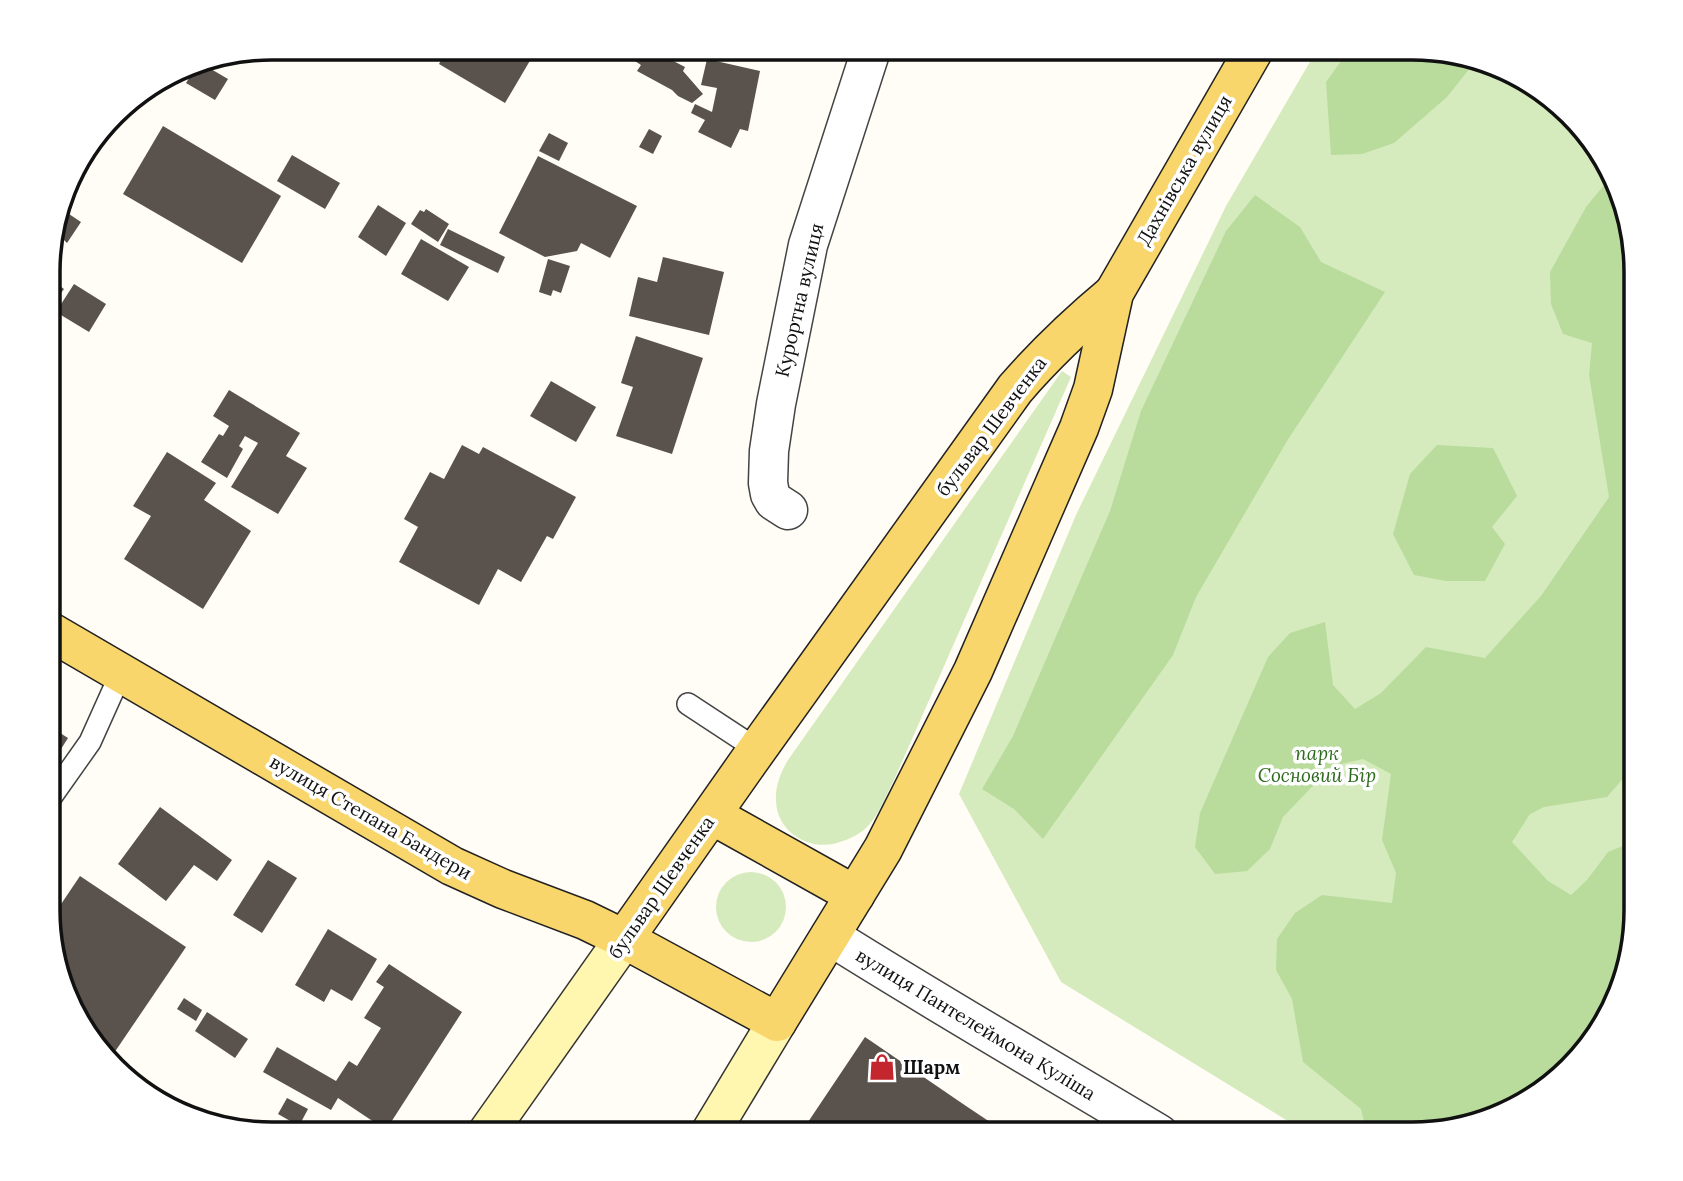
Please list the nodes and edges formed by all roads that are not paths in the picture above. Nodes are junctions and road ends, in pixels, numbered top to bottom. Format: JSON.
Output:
{"nodes":[{"id":1,"x":868,"y":60,"type":"edge"},
{"id":2,"x":1248,"y":60,"type":"edge"},
{"id":3,"x":1114,"y":293,"type":"junction"},
{"id":4,"x":788,"y":510,"type":"dead end"},
{"id":5,"x":60,"y":637,"type":"edge"},
{"id":6,"x":121,"y":673,"type":"junction"},
{"id":7,"x":688,"y":704,"type":"dead end"},
{"id":8,"x":758,"y":750,"type":"junction"},
{"id":9,"x":60,"y":785,"type":"edge"},
{"id":10,"x":712,"y":815,"type":"junction"},
{"id":11,"x":855,"y":895,"type":"junction"},
{"id":12,"x":830,"y":936,"type":"junction"},
{"id":13,"x":624,"y":939,"type":"junction"},
{"id":14,"x":777,"y":1022,"type":"junction"},
{"id":15,"x":495,"y":1121,"type":"edge"},
{"id":16,"x":717,"y":1121,"type":"edge"},
{"id":17,"x":1139,"y":1122,"type":"edge"}],
"edges":[{"from":1,"to":4,"type":"street","name":"Курортна вулиця"},
{"from":2,"to":3,"type":"main road","name":"Дахнівська вулиця"},
{"from":3,"to":8,"type":"main road","name":"бульвар Шевченка"},
{"from":3,"to":11,"type":"main road"},
{"from":5,"to":6,"type":"main road","name":"вулиця Степана Бандери"},
{"from":6,"to":9,"type":"lane"},
{"from":6,"to":13,"type":"main road","name":"вулиця Степана Бандери"},
{"from":7,"to":8,"type":"lane"},
{"from":8,"to":10,"type":"main road","name":"бульвар Шевченка"},
{"from":10,"to":11,"type":"main road"},
{"from":10,"to":13,"type":"main road","name":"бульвар Шевченка"},
{"from":11,"to":12,"type":"main road"},
{"from":12,"to":14,"type":"main road"},
{"from":12,"to":17,"type":"street","name":"вулиця Пантелеймона Куліша"},
{"from":13,"to":14,"type":"main road","name":"вулиця Степана Бандери"},
{"from":13,"to":15,"type":"main road","name":"бульвар Шевченка"},
{"from":14,"to":16,"type":"main road"}]}
